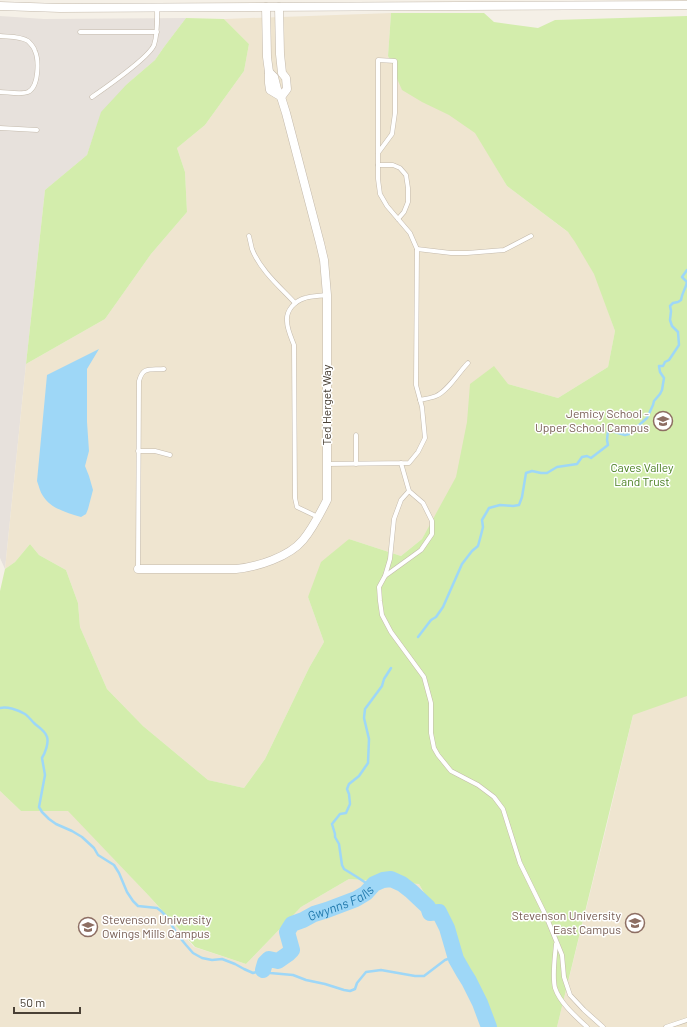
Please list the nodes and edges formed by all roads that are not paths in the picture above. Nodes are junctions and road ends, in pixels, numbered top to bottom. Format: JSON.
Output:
{"nodes":[{"id":1,"x":377,"y":3,"type":"edge"},
{"id":2,"x":398,"y":3,"type":"edge"},
{"id":3,"x":553,"y":3,"type":"edge"},
{"id":4,"x":36,"y":4,"type":"edge"},
{"id":5,"x":186,"y":4,"type":"edge"},
{"id":6,"x":687,"y":5,"type":"edge"},
{"id":7,"x":0,"y":6,"type":"edge"},
{"id":8,"x":266,"y":7,"type":"junction"},
{"id":9,"x":279,"y":7,"type":"junction"},
{"id":10,"x":157,"y":8,"type":"junction"},
{"id":11,"x":80,"y":32,"type":"dead end"},
{"id":12,"x":156,"y":32,"type":"junction"},
{"id":13,"x":0,"y":36,"type":"edge"},
{"id":14,"x":282,"y":73,"type":"junction"},
{"id":15,"x":272,"y":75,"type":"junction"},
{"id":16,"x":0,"y":92,"type":"edge"},
{"id":17,"x":92,"y":97,"type":"dead end"},
{"id":18,"x":281,"y":97,"type":"junction"},
{"id":19,"x":0,"y":128,"type":"edge"},
{"id":20,"x":37,"y":130,"type":"dead end"},
{"id":21,"x":378,"y":153,"type":"junction"},
{"id":22,"x":378,"y":165,"type":"junction"},
{"id":23,"x":398,"y":219,"type":"junction"},
{"id":24,"x":249,"y":236,"type":"dead end"},
{"id":25,"x":531,"y":236,"type":"dead end"},
{"id":26,"x":417,"y":249,"type":"junction"},
{"id":27,"x":327,"y":295,"type":"junction"},
{"id":28,"x":295,"y":303,"type":"junction"},
{"id":29,"x":468,"y":363,"type":"dead end"},
{"id":30,"x":164,"y":369,"type":"dead end"},
{"id":31,"x":420,"y":400,"type":"junction"},
{"id":32,"x":356,"y":435,"type":"dead end"},
{"id":33,"x":138,"y":452,"type":"junction"},
{"id":34,"x":170,"y":455,"type":"dead end"},
{"id":35,"x":401,"y":463,"type":"junction"},
{"id":36,"x":326,"y":464,"type":"junction"},
{"id":37,"x":356,"y":464,"type":"junction"},
{"id":38,"x":409,"y":491,"type":"junction"},
{"id":39,"x":318,"y":518,"type":"junction"},
{"id":40,"x":138,"y":569,"type":"joint"},
{"id":41,"x":385,"y":576,"type":"junction"},
{"id":42,"x":556,"y":941,"type":"junction"},
{"id":43,"x":687,"y":1020,"type":"edge"},
{"id":44,"x":587,"y":1027,"type":"edge"},
{"id":45,"x":603,"y":1027,"type":"edge"},
{"id":46,"x":666,"y":1027,"type":"edge"}],
"edges":[{"from":1,"to":2,"type":"street"},
{"from":1,"to":9,"type":"street"},
{"from":2,"to":3,"type":"street"},
{"from":3,"to":6,"type":"street"},
{"from":4,"to":7,"type":"street"},
{"from":4,"to":10,"type":"street"},
{"from":5,"to":8,"type":"street"},
{"from":5,"to":10,"type":"street"},
{"from":8,"to":9,"type":"street"},
{"from":8,"to":15,"type":"street","name":"Ted Herget Way"},
{"from":9,"to":14,"type":"street"},
{"from":10,"to":12,"type":"lane"},
{"from":11,"to":12,"type":"lane"},
{"from":12,"to":17,"type":"lane"},
{"from":13,"to":16,"type":"lane"},
{"from":14,"to":15,"type":"street"},
{"from":14,"to":18,"type":"street"},
{"from":15,"to":18,"type":"street","name":"Ted Herget Way"},
{"from":18,"to":27,"type":"street","name":"Ted Herget Way"},
{"from":19,"to":20,"type":"lane"},
{"from":21,"to":21,"type":"lane"},
{"from":21,"to":22,"type":"lane"},
{"from":22,"to":23,"type":"lane"},
{"from":22,"to":23,"type":"lane"},
{"from":23,"to":26,"type":"lane"},
{"from":24,"to":28,"type":"lane"},
{"from":25,"to":26,"type":"lane"},
{"from":26,"to":31,"type":"lane"},
{"from":27,"to":28,"type":"lane"},
{"from":27,"to":36,"type":"street","name":"Ted Herget Way"},
{"from":28,"to":39,"type":"lane"},
{"from":29,"to":31,"type":"lane"},
{"from":30,"to":33,"type":"lane"},
{"from":31,"to":35,"type":"lane"},
{"from":32,"to":37,"type":"lane"},
{"from":33,"to":34,"type":"lane"},
{"from":33,"to":40,"type":"lane"},
{"from":35,"to":37,"type":"lane"},
{"from":35,"to":38,"type":"lane"},
{"from":36,"to":37,"type":"lane"},
{"from":36,"to":39,"type":"street","name":"Ted Herget Way"},
{"from":38,"to":41,"type":"lane"},
{"from":38,"to":41,"type":"lane"},
{"from":39,"to":40,"type":"street","name":"Ted Herget Way"},
{"from":41,"to":42,"type":"lane"},
{"from":42,"to":44,"type":"lane"},
{"from":42,"to":45,"type":"lane"},
{"from":43,"to":46,"type":"lane"}]}
